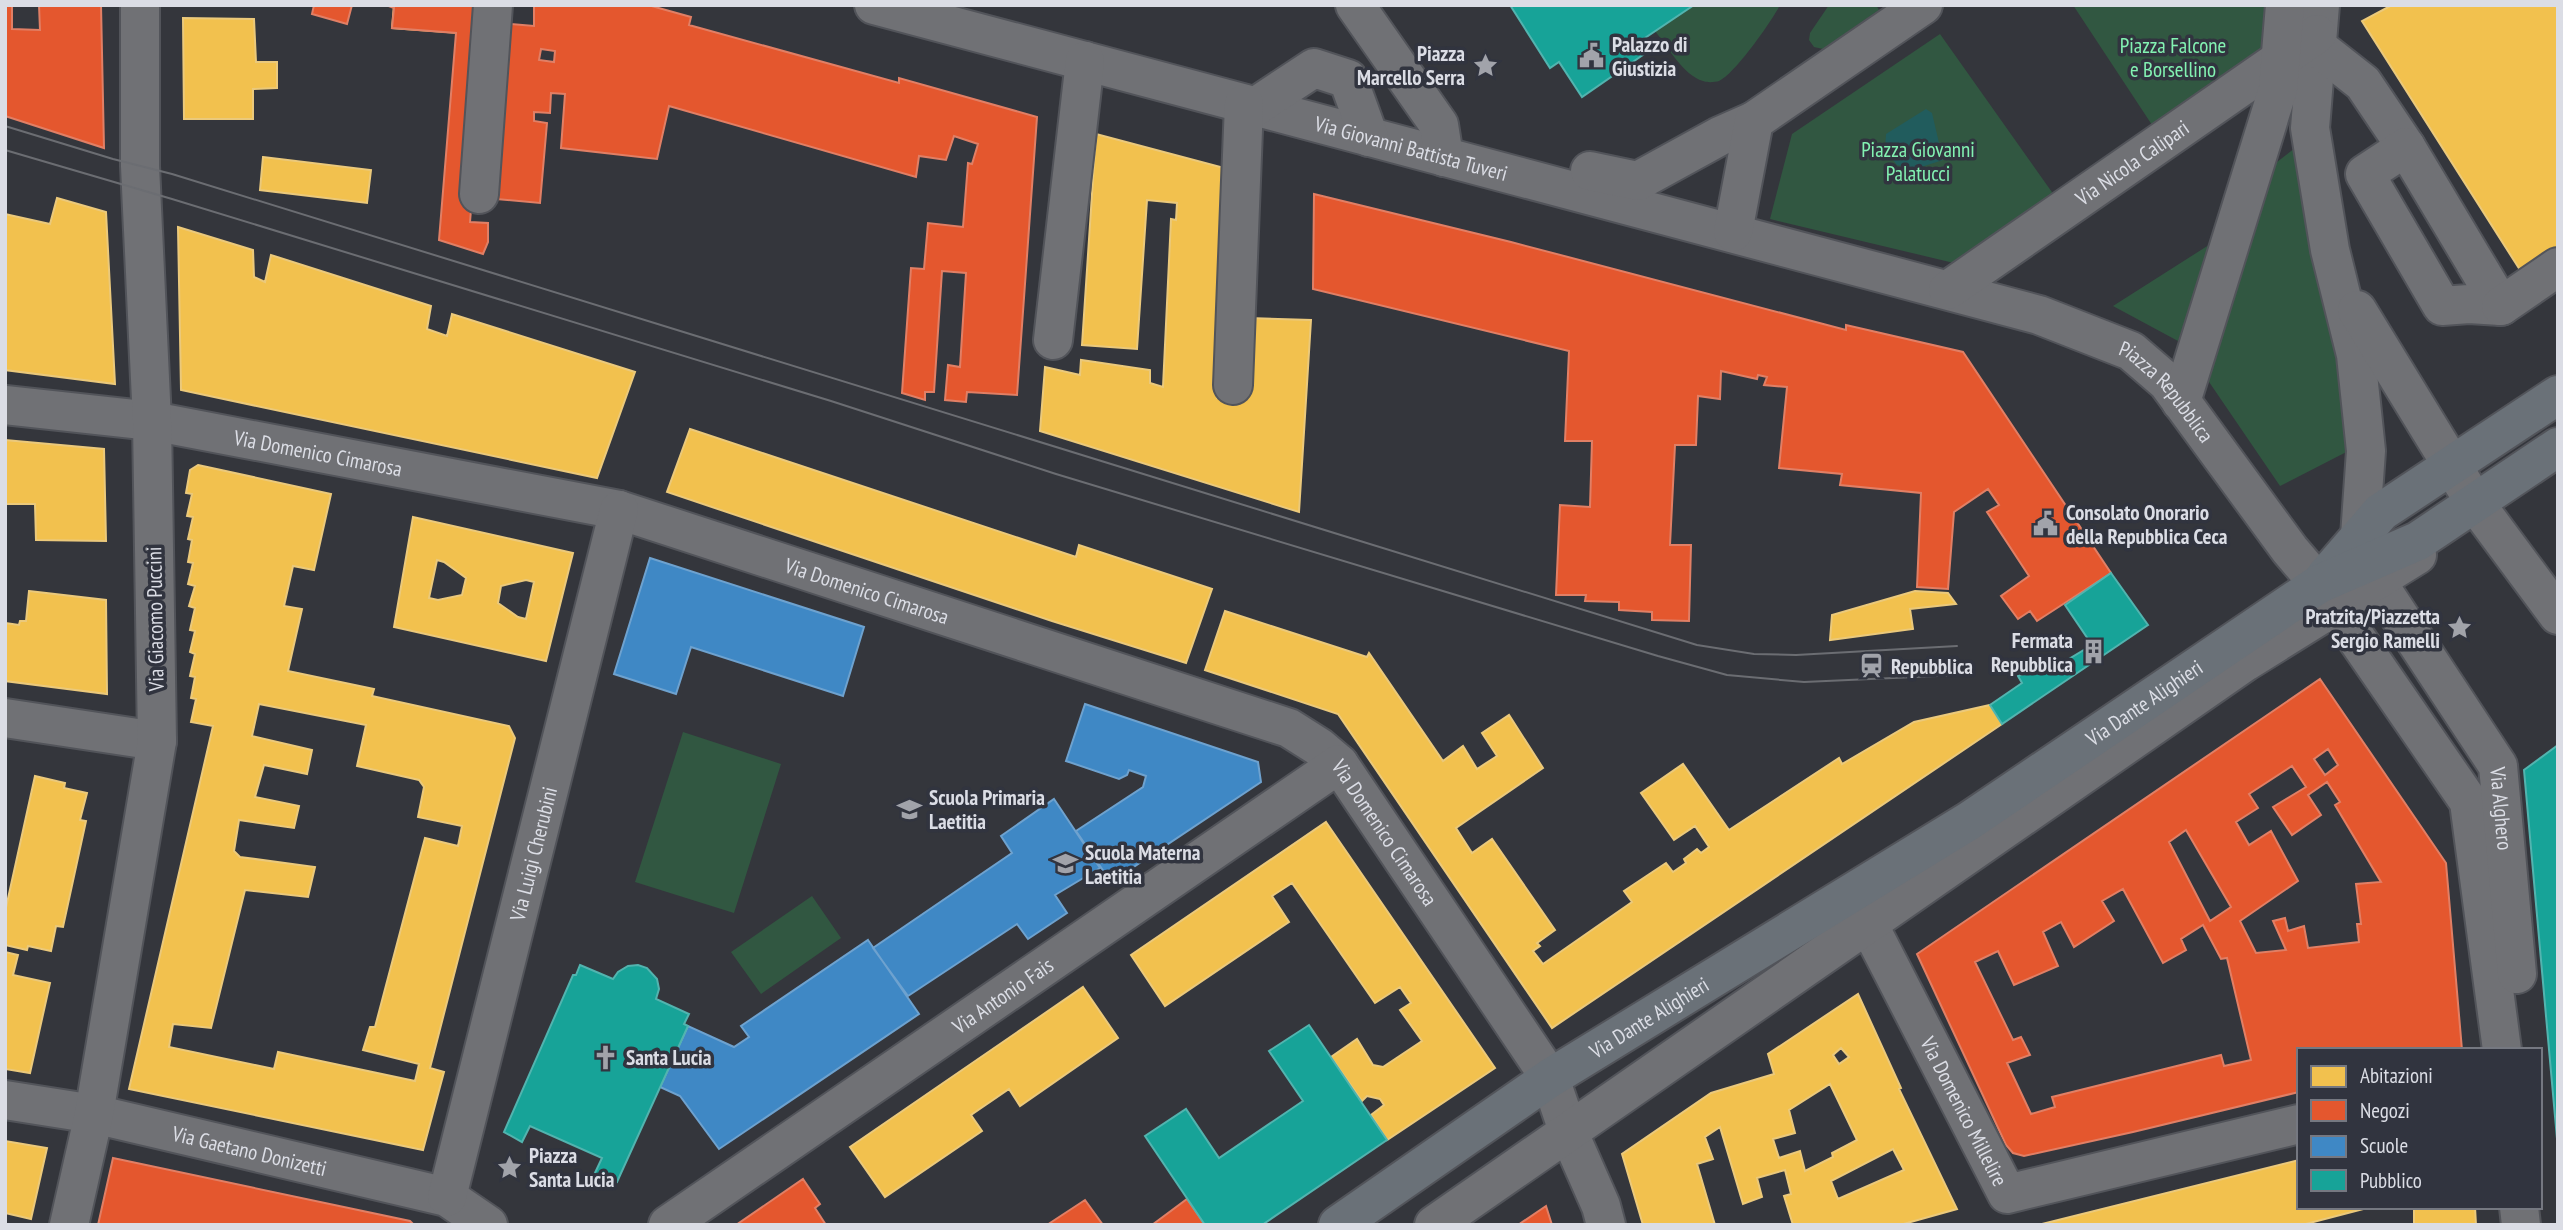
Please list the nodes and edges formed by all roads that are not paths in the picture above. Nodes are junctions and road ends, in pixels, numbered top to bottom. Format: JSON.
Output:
{"nodes":[{"id":1,"x":140,"y":5,"type":"edge"},
{"id":2,"x":493,"y":5,"type":"edge"},
{"id":3,"x":1355,"y":5,"type":"edge"},
{"id":4,"x":1923,"y":5,"type":"edge"},
{"id":5,"x":2285,"y":5,"type":"edge"},
{"id":6,"x":893,"y":7,"type":"edge"},
{"id":7,"x":2318,"y":28,"type":"edge"},
{"id":8,"x":2280,"y":60,"type":"junction"},
{"id":9,"x":1085,"y":61,"type":"junction"},
{"id":10,"x":1249,"y":106,"type":"junction"},
{"id":11,"x":1754,"y":121,"type":"junction"},
{"id":12,"x":1369,"y":137,"type":"junction"},
{"id":13,"x":1441,"y":141,"type":"junction"},
{"id":14,"x":2406,"y":147,"type":"junction"},
{"id":15,"x":2365,"y":174,"type":"junction"},
{"id":16,"x":479,"y":194,"type":"dead end"},
{"id":17,"x":2322,"y":205,"type":"junction"},
{"id":18,"x":1733,"y":232,"type":"junction"},
{"id":19,"x":2330,"y":250,"type":"junction"},
{"id":20,"x":2558,"y":267,"type":"edge"},
{"id":21,"x":1948,"y":290,"type":"junction"},
{"id":22,"x":2501,"y":306,"type":"junction"},
{"id":23,"x":1054,"y":340,"type":"dead end"},
{"id":24,"x":1233,"y":385,"type":"dead end"},
{"id":25,"x":2558,"y":395,"type":"edge"},
{"id":26,"x":2181,"y":402,"type":"junction"},
{"id":27,"x":5,"y":405,"type":"edge"},
{"id":28,"x":152,"y":421,"type":"junction"},
{"id":29,"x":2558,"y":447,"type":"edge"},
{"id":30,"x":2451,"y":466,"type":"junction"},
{"id":31,"x":2558,"y":466,"type":"edge"},
{"id":32,"x":2478,"y":508,"type":"junction"},
{"id":33,"x":619,"y":510,"type":"junction"},
{"id":34,"x":2367,"y":560,"type":"junction"},
{"id":35,"x":2326,"y":595,"type":"junction"},
{"id":36,"x":2558,"y":615,"type":"edge"},
{"id":37,"x":5,"y":718,"type":"edge"},
{"id":38,"x":157,"y":741,"type":"junction"},
{"id":39,"x":1339,"y":764,"type":"junction"},
{"id":40,"x":1969,"y":821,"type":"junction"},
{"id":41,"x":1865,"y":918,"type":"junction"},
{"id":42,"x":2502,"y":1048,"type":"edge"},
{"id":43,"x":2524,"y":1048,"type":"edge"},
{"id":44,"x":1550,"y":1077,"type":"junction"},
{"id":45,"x":5,"y":1100,"type":"edge"},
{"id":46,"x":94,"y":1114,"type":"junction"},
{"id":47,"x":2297,"y":1124,"type":"edge"},
{"id":48,"x":1567,"y":1128,"type":"junction"},
{"id":49,"x":447,"y":1197,"type":"junction"},
{"id":50,"x":69,"y":1225,"type":"edge"},
{"id":51,"x":488,"y":1225,"type":"edge"},
{"id":52,"x":668,"y":1225,"type":"edge"},
{"id":53,"x":1338,"y":1225,"type":"edge"},
{"id":54,"x":1416,"y":1225,"type":"edge"},
{"id":55,"x":1433,"y":1225,"type":"edge"},
{"id":56,"x":1606,"y":1225,"type":"edge"}],
"edges":[{"from":1,"to":28,"type":"street","name":"Via Giacomo Puccini"},
{"from":2,"to":16,"type":"street"},
{"from":3,"to":13,"type":"street"},
{"from":4,"to":11,"type":"street"},
{"from":5,"to":8,"type":"street"},
{"from":6,"to":9,"type":"street","name":"Via Giovanni Battista Tuveri"},
{"from":7,"to":8,"type":"street","name":"Via Nicola Calipari"},
{"from":7,"to":14,"type":"street"},
{"from":7,"to":17,"type":"street"},
{"from":8,"to":21,"type":"street","name":"Via Nicola Calipari"},
{"from":8,"to":26,"type":"street"},
{"from":9,"to":10,"type":"street","name":"Via Giovanni Battista Tuveri"},
{"from":9,"to":23,"type":"street"},
{"from":10,"to":12,"type":"street","name":"Via Giovanni Battista Tuveri"},
{"from":10,"to":12,"type":"street"},
{"from":10,"to":24,"type":"street"},
{"from":11,"to":13,"type":"street"},
{"from":11,"to":18,"type":"street"},
{"from":12,"to":13,"type":"street","name":"Via Giovanni Battista Tuveri"},
{"from":13,"to":18,"type":"street","name":"Via Giovanni Battista Tuveri"},
{"from":14,"to":15,"type":"street"},
{"from":14,"to":22,"type":"street"},
{"from":15,"to":17,"type":"street"},
{"from":15,"to":22,"type":"street"},
{"from":17,"to":19,"type":"street"},
{"from":18,"to":21,"type":"street","name":"Via Giovanni Battista Tuveri"},
{"from":19,"to":30,"type":"street"},
{"from":19,"to":34,"type":"street"},
{"from":20,"to":22,"type":"street"},
{"from":21,"to":26,"type":"street","name":"Piazza Repubblica"},
{"from":25,"to":30,"type":"main road","name":"Via Dante Alighieri"},
{"from":26,"to":35,"type":"street","name":"Piazza Repubblica"},
{"from":27,"to":28,"type":"street","name":"Via Domenico Cimarosa"},
{"from":28,"to":33,"type":"street","name":"Via Domenico Cimarosa"},
{"from":28,"to":38,"type":"street","name":"Via Giacomo Puccini"},
{"from":29,"to":32,"type":"main road","name":"Via Dante Alighieri"},
{"from":30,"to":32,"type":"street"},
{"from":30,"to":34,"type":"main road","name":"Via Dante Alighieri"},
{"from":31,"to":32,"type":"street"},
{"from":32,"to":34,"type":"main road","name":"Via Dante Alighieri"},
{"from":32,"to":36,"type":"street"},
{"from":33,"to":39,"type":"street","name":"Via Domenico Cimarosa"},
{"from":33,"to":49,"type":"street","name":"Via Luigi Cherubini"},
{"from":34,"to":35,"type":"main road","name":"Via Dante Alighieri"},
{"from":34,"to":43,"type":"street","name":"Via Alghero"},
{"from":35,"to":40,"type":"main road","name":"Via Dante Alighieri"},
{"from":35,"to":41,"type":"street"},
{"from":35,"to":42,"type":"street","name":"Via Alghero"},
{"from":37,"to":38,"type":"street"},
{"from":38,"to":46,"type":"street","name":"Via Giacomo Puccini"},
{"from":39,"to":44,"type":"street","name":"Via Domenico Cimarosa"},
{"from":39,"to":52,"type":"street","name":"Via Antonio Fais"},
{"from":40,"to":41,"type":"street","name":"Via Dante Alighieri"},
{"from":40,"to":44,"type":"main road","name":"Via Dante Alighieri"},
{"from":41,"to":47,"type":"street","name":"Via Domenico Millelire"},
{"from":41,"to":48,"type":"street"},
{"from":44,"to":48,"type":"street","name":"Via Domenico Cimarosa"},
{"from":44,"to":53,"type":"main road","name":"Via Dante Alighieri"},
{"from":45,"to":46,"type":"street","name":"Via Gaetano Donizetti"},
{"from":46,"to":49,"type":"street","name":"Via Gaetano Donizetti"},
{"from":46,"to":50,"type":"street","name":"Via Giacomo Puccini"},
{"from":48,"to":54,"type":"street"},
{"from":48,"to":55,"type":"street"},
{"from":48,"to":56,"type":"street","name":"Via Domenico Cimarosa"},
{"from":49,"to":51,"type":"street","name":"Via Gaetano Donizetti"}]}
